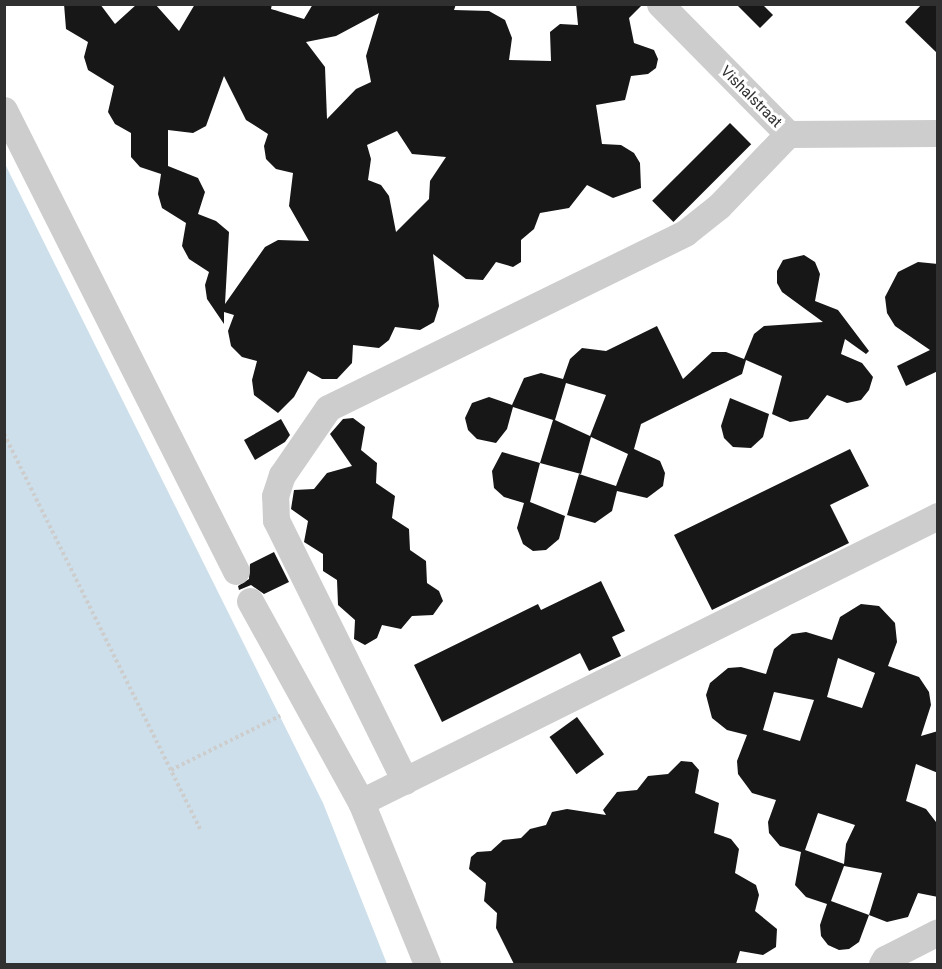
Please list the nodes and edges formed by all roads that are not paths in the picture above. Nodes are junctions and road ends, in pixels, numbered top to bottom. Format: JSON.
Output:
{"nodes":[{"id":1,"x":660,"y":4,"type":"edge"},
{"id":2,"x":4,"y":110,"type":"edge"},
{"id":3,"x":938,"y":133,"type":"edge"},
{"id":4,"x":789,"y":134,"type":"junction"},
{"id":5,"x":938,"y":516,"type":"edge"},
{"id":6,"x":236,"y":571,"type":"dead end"},
{"id":7,"x":250,"y":601,"type":"dead end"},
{"id":8,"x":405,"y":781,"type":"junction"},
{"id":9,"x":361,"y":802,"type":"junction"},
{"id":10,"x":938,"y":932,"type":"edge"},
{"id":11,"x":427,"y":964,"type":"edge"},
{"id":12,"x":882,"y":964,"type":"edge"}],
"edges":[{"from":1,"to":4,"type":"lane","name":"Vishalstraat"},
{"from":2,"to":6,"type":"lane"},
{"from":3,"to":4,"type":"lane","name":"Vishalstraat"},
{"from":4,"to":8,"type":"lane"},
{"from":5,"to":8,"type":"lane"},
{"from":7,"to":9,"type":"lane"},
{"from":8,"to":9,"type":"lane"},
{"from":9,"to":11,"type":"lane"},
{"from":10,"to":12,"type":"lane"}]}
